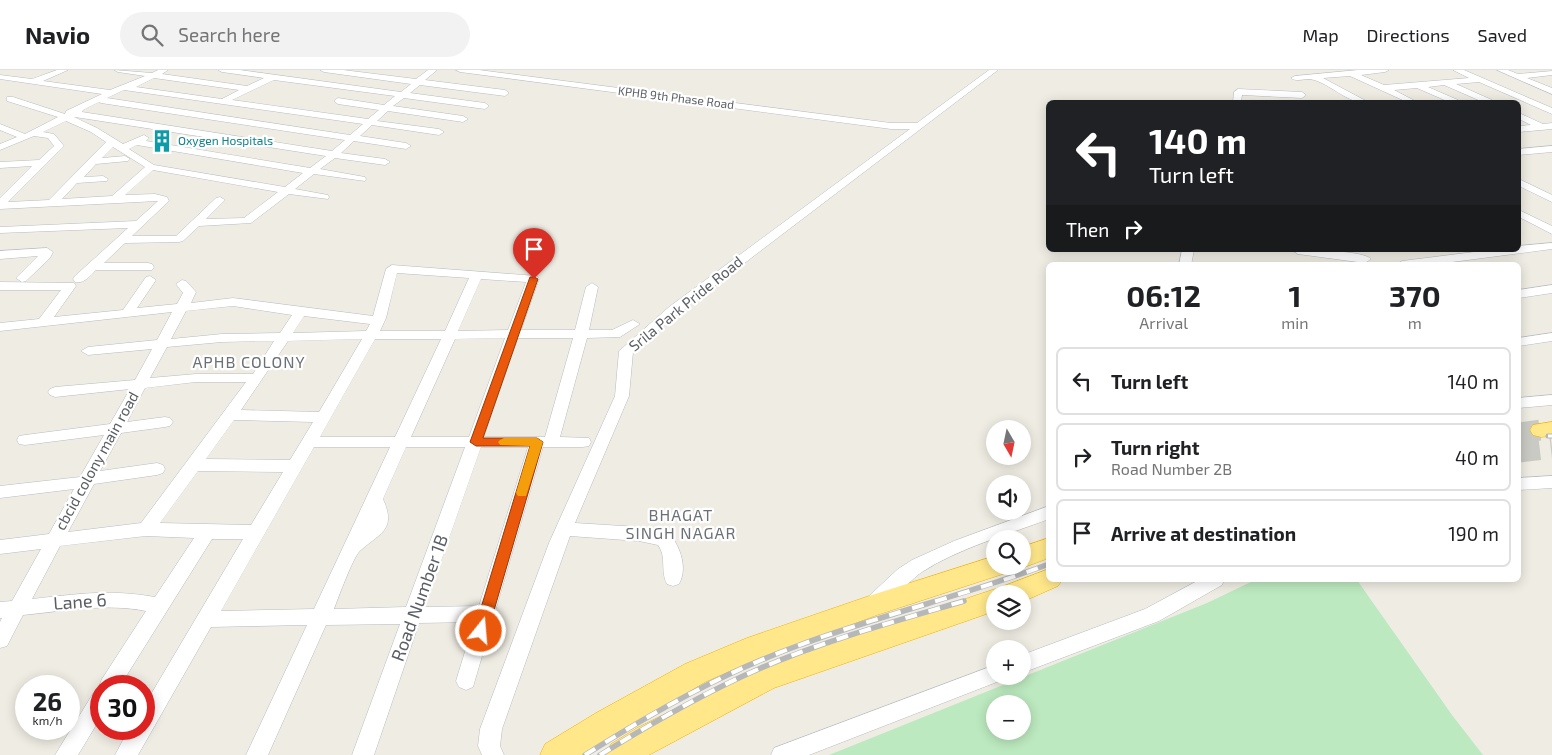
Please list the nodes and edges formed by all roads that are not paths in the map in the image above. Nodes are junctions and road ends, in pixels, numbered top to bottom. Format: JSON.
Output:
{"nodes":[{"id":1,"x":11,"y":70,"type":"edge"},
{"id":2,"x":64,"y":70,"type":"edge"},
{"id":3,"x":118,"y":70,"type":"edge"},
{"id":4,"x":164,"y":70,"type":"edge"},
{"id":5,"x":222,"y":70,"type":"edge"},
{"id":6,"x":287,"y":70,"type":"edge"},
{"id":7,"x":324,"y":70,"type":"edge"},
{"id":8,"x":433,"y":70,"type":"edge"},
{"id":9,"x":464,"y":70,"type":"edge"},
{"id":10,"x":513,"y":70,"type":"edge"},
{"id":11,"x":994,"y":70,"type":"edge"},
{"id":12,"x":1385,"y":70,"type":"edge"},
{"id":13,"x":1457,"y":70,"type":"edge"},
{"id":14,"x":1501,"y":70,"type":"edge"},
{"id":15,"x":153,"y":73,"type":"edge"},
{"id":16,"x":1352,"y":73,"type":"junction"},
{"id":17,"x":1552,"y":73,"type":"edge"},
{"id":18,"x":1293,"y":74,"type":"edge"},
{"id":19,"x":0,"y":75,"type":"edge"},
{"id":20,"x":504,"y":76,"type":"junction"},
{"id":21,"x":1313,"y":76,"type":"junction"},
{"id":22,"x":1515,"y":76,"type":"junction"},
{"id":23,"x":273,"y":77,"type":"junction"},
{"id":24,"x":1480,"y":80,"type":"junction"},
{"id":25,"x":32,"y":82,"type":"junction"},
{"id":26,"x":416,"y":82,"type":"junction"},
{"id":27,"x":1445,"y":83,"type":"junction"},
{"id":28,"x":58,"y":85,"type":"junction"},
{"id":29,"x":1418,"y":85,"type":"junction"},
{"id":30,"x":80,"y":88,"type":"junction"},
{"id":31,"x":127,"y":88,"type":"junction"},
{"id":32,"x":1384,"y":88,"type":"junction"},
{"id":33,"x":248,"y":89,"type":"junction"},
{"id":34,"x":1552,"y":91,"type":"edge"},
{"id":35,"x":112,"y":92,"type":"junction"},
{"id":36,"x":36,"y":93,"type":"dead end"},
{"id":37,"x":505,"y":93,"type":"dead end"},
{"id":38,"x":403,"y":95,"type":"junction"},
{"id":39,"x":10,"y":99,"type":"dead end"},
{"id":40,"x":1304,"y":99,"type":"edge"},
{"id":41,"x":1237,"y":100,"type":"edge"},
{"id":42,"x":1360,"y":100,"type":"edge"},
{"id":43,"x":1409,"y":100,"type":"edge"},
{"id":44,"x":1451,"y":100,"type":"edge"},
{"id":45,"x":1484,"y":100,"type":"edge"},
{"id":46,"x":98,"y":101,"type":"junction"},
{"id":47,"x":224,"y":101,"type":"junction"},
{"id":48,"x":338,"y":101,"type":"dead end"},
{"id":49,"x":484,"y":106,"type":"dead end"},
{"id":50,"x":386,"y":108,"type":"junction"},
{"id":51,"x":1552,"y":111,"type":"edge"},
{"id":52,"x":195,"y":114,"type":"junction"},
{"id":53,"x":68,"y":115,"type":"junction"},
{"id":54,"x":1521,"y":117,"type":"edge"},
{"id":55,"x":463,"y":119,"type":"dead end"},
{"id":56,"x":371,"y":122,"type":"junction"},
{"id":57,"x":1548,"y":126,"type":"edge"},
{"id":58,"x":0,"y":127,"type":"edge"},
{"id":59,"x":167,"y":128,"type":"junction"},
{"id":60,"x":1521,"y":129,"type":"edge"},
{"id":61,"x":915,"y":130,"type":"junction"},
{"id":62,"x":439,"y":132,"type":"dead end"},
{"id":63,"x":28,"y":135,"type":"junction"},
{"id":64,"x":353,"y":137,"type":"junction"},
{"id":65,"x":112,"y":142,"type":"junction"},
{"id":66,"x":136,"y":142,"type":"junction"},
{"id":67,"x":0,"y":146,"type":"edge"},
{"id":68,"x":406,"y":146,"type":"dead end"},
{"id":69,"x":1552,"y":149,"type":"edge"},
{"id":70,"x":1531,"y":151,"type":"junction"},
{"id":71,"x":1521,"y":152,"type":"edge"},
{"id":72,"x":123,"y":154,"type":"junction"},
{"id":73,"x":333,"y":154,"type":"junction"},
{"id":74,"x":95,"y":161,"type":"junction"},
{"id":75,"x":1552,"y":161,"type":"edge"},
{"id":76,"x":43,"y":162,"type":"junction"},
{"id":77,"x":385,"y":162,"type":"dead end"},
{"id":78,"x":0,"y":165,"type":"edge"},
{"id":79,"x":151,"y":167,"type":"junction"},
{"id":80,"x":312,"y":171,"type":"junction"},
{"id":81,"x":104,"y":179,"type":"dead end"},
{"id":82,"x":360,"y":179,"type":"dead end"},
{"id":83,"x":76,"y":180,"type":"junction"},
{"id":84,"x":1521,"y":183,"type":"edge"},
{"id":85,"x":19,"y":185,"type":"junction"},
{"id":86,"x":0,"y":187,"type":"edge"},
{"id":87,"x":288,"y":190,"type":"junction"},
{"id":88,"x":324,"y":197,"type":"dead end"},
{"id":89,"x":115,"y":199,"type":"junction"},
{"id":90,"x":1552,"y":199,"type":"edge"},
{"id":91,"x":220,"y":200,"type":"dead end"},
{"id":92,"x":53,"y":202,"type":"junction"},
{"id":93,"x":0,"y":205,"type":"edge"},
{"id":94,"x":1521,"y":214,"type":"edge"},
{"id":95,"x":197,"y":223,"type":"junction"},
{"id":96,"x":140,"y":224,"type":"junction"},
{"id":97,"x":0,"y":230,"type":"edge"},
{"id":98,"x":1552,"y":231,"type":"edge"},
{"id":99,"x":122,"y":240,"type":"junction"},
{"id":100,"x":1552,"y":246,"type":"edge"},
{"id":101,"x":1521,"y":250,"type":"edge"},
{"id":102,"x":1314,"y":252,"type":"edge"},
{"id":103,"x":1503,"y":252,"type":"edge"},
{"id":104,"x":0,"y":254,"type":"edge"},
{"id":105,"x":1364,"y":258,"type":"edge"},
{"id":106,"x":1425,"y":262,"type":"edge"},
{"id":107,"x":94,"y":266,"type":"junction"},
{"id":108,"x":478,"y":275,"type":"junction"},
{"id":109,"x":22,"y":278,"type":"dead end"},
{"id":110,"x":80,"y":280,"type":"dead end"},
{"id":111,"x":182,"y":284,"type":"dead end"},
{"id":112,"x":0,"y":286,"type":"edge"},
{"id":113,"x":592,"y":287,"type":"dead end"},
{"id":114,"x":1552,"y":289,"type":"edge"},
{"id":115,"x":1521,"y":294,"type":"edge"},
{"id":116,"x":180,"y":308,"type":"junction"},
{"id":117,"x":300,"y":312,"type":"junction"},
{"id":118,"x":127,"y":313,"type":"junction"},
{"id":119,"x":44,"y":321,"type":"junction"},
{"id":120,"x":633,"y":324,"type":"dead end"},
{"id":121,"x":0,"y":326,"type":"edge"},
{"id":122,"x":375,"y":328,"type":"junction"},
{"id":123,"x":582,"y":334,"type":"junction"},
{"id":124,"x":513,"y":335,"type":"junction"},
{"id":125,"x":285,"y":336,"type":"junction"},
{"id":126,"x":451,"y":336,"type":"junction"},
{"id":127,"x":1552,"y":337,"type":"edge"},
{"id":128,"x":1521,"y":342,"type":"edge"},
{"id":129,"x":160,"y":344,"type":"junction"},
{"id":130,"x":88,"y":351,"type":"dead end"},
{"id":131,"x":257,"y":378,"type":"junction"},
{"id":132,"x":140,"y":382,"type":"junction"},
{"id":133,"x":56,"y":392,"type":"dead end"},
{"id":134,"x":1552,"y":400,"type":"edge"},
{"id":135,"x":1521,"y":403,"type":"edge"},
{"id":136,"x":230,"y":415,"type":"junction"},
{"id":137,"x":323,"y":417,"type":"junction"},
{"id":138,"x":165,"y":422,"type":"dead end"},
{"id":139,"x":115,"y":429,"type":"junction"},
{"id":140,"x":25,"y":440,"type":"dead end"},
{"id":141,"x":308,"y":442,"type":"junction"},
{"id":142,"x":402,"y":442,"type":"junction"},
{"id":143,"x":476,"y":442,"type":"junction"},
{"id":144,"x":544,"y":442,"type":"junction"},
{"id":145,"x":583,"y":442,"type":"dead end"},
{"id":146,"x":194,"y":465,"type":"junction"},
{"id":147,"x":295,"y":466,"type":"junction"},
{"id":148,"x":157,"y":470,"type":"dead end"},
{"id":149,"x":86,"y":480,"type":"junction"},
{"id":150,"x":1552,"y":482,"type":"edge"},
{"id":151,"x":1521,"y":484,"type":"edge"},
{"id":152,"x":0,"y":492,"type":"edge"},
{"id":153,"x":1046,"y":513,"type":"edge"},
{"id":154,"x":146,"y":529,"type":"junction"},
{"id":155,"x":564,"y":529,"type":"junction"},
{"id":156,"x":207,"y":532,"type":"junction"},
{"id":157,"x":255,"y":532,"type":"junction"},
{"id":158,"x":54,"y":540,"type":"junction"},
{"id":159,"x":0,"y":547,"type":"edge"},
{"id":160,"x":1046,"y":549,"type":"edge"},
{"id":161,"x":1031,"y":555,"type":"edge"},
{"id":162,"x":986,"y":570,"type":"edge"},
{"id":163,"x":673,"y":579,"type":"dead end"},
{"id":164,"x":1046,"y":580,"type":"edge"},
{"id":165,"x":1211,"y":582,"type":"edge"},
{"id":166,"x":1031,"y":586,"type":"edge"},
{"id":167,"x":986,"y":603,"type":"edge"},
{"id":168,"x":160,"y":606,"type":"junction"},
{"id":169,"x":872,"y":606,"type":"junction"},
{"id":170,"x":9,"y":608,"type":"edge"},
{"id":171,"x":486,"y":614,"type":"junction"},
{"id":172,"x":414,"y":615,"type":"junction"},
{"id":173,"x":320,"y":618,"type":"junction"},
{"id":174,"x":206,"y":620,"type":"junction"},
{"id":175,"x":0,"y":640,"type":"edge"},
{"id":176,"x":1031,"y":661,"type":"edge"},
{"id":177,"x":116,"y":675,"type":"edge"},
{"id":178,"x":986,"y":677,"type":"edge"},
{"id":179,"x":466,"y":681,"type":"dead end"},
{"id":180,"x":155,"y":706,"type":"edge"},
{"id":181,"x":90,"y":715,"type":"edge"},
{"id":182,"x":135,"y":740,"type":"edge"},
{"id":183,"x":62,"y":754,"type":"edge"},
{"id":184,"x":363,"y":754,"type":"edge"},
{"id":185,"x":126,"y":755,"type":"edge"},
{"id":186,"x":257,"y":755,"type":"edge"},
{"id":187,"x":494,"y":755,"type":"edge"},
{"id":188,"x":556,"y":755,"type":"edge"},
{"id":189,"x":622,"y":755,"type":"edge"},
{"id":190,"x":782,"y":755,"type":"edge"}],
"edges":[{"from":1,"to":19,"type":"street"},
{"from":2,"to":25,"type":"street"},
{"from":3,"to":15,"type":"street"},
{"from":4,"to":15,"type":"street"},
{"from":5,"to":23,"type":"street"},
{"from":6,"to":23,"type":"street"},
{"from":7,"to":26,"type":"street"},
{"from":8,"to":26,"type":"street"},
{"from":9,"to":20,"type":"street","name":"KPHB 9th Phase Road"},
{"from":10,"to":20,"type":"street"},
{"from":11,"to":61,"type":"street","name":"Srila Park Pride Road"},
{"from":12,"to":16,"type":"street"},
{"from":13,"to":24,"type":"street"},
{"from":14,"to":22,"type":"street"},
{"from":15,"to":31,"type":"street"},
{"from":15,"to":33,"type":"street"},
{"from":15,"to":35,"type":"street"},
{"from":16,"to":21,"type":"street"},
{"from":16,"to":32,"type":"street"},
{"from":17,"to":22,"type":"street"},
{"from":18,"to":21,"type":"street"},
{"from":18,"to":40,"type":"street"},
{"from":19,"to":25,"type":"street"},
{"from":20,"to":61,"type":"street","name":"KPHB 9th Phase Road"},
{"from":21,"to":42,"type":"street"},
{"from":22,"to":34,"type":"street"},
{"from":23,"to":33,"type":"street"},
{"from":23,"to":38,"type":"street"},
{"from":24,"to":27,"type":"street"},
{"from":24,"to":51,"type":"street"},
{"from":25,"to":28,"type":"street"},
{"from":26,"to":37,"type":"street"},
{"from":26,"to":38,"type":"street"},
{"from":27,"to":29,"type":"street"},
{"from":27,"to":45,"type":"street"},
{"from":28,"to":30,"type":"street"},
{"from":28,"to":36,"type":"street"},
{"from":29,"to":32,"type":"street"},
{"from":29,"to":44,"type":"street"},
{"from":30,"to":35,"type":"street"},
{"from":30,"to":46,"type":"street"},
{"from":31,"to":46,"type":"street"},
{"from":31,"to":47,"type":"street"},
{"from":32,"to":43,"type":"street"},
{"from":33,"to":47,"type":"street"},
{"from":35,"to":46,"type":"street"},
{"from":38,"to":49,"type":"street"},
{"from":38,"to":50,"type":"street"},
{"from":39,"to":53,"type":"street"},
{"from":40,"to":41,"type":"street"},
{"from":46,"to":52,"type":"street"},
{"from":46,"to":53,"type":"street"},
{"from":47,"to":52,"type":"street"},
{"from":47,"to":56,"type":"street"},
{"from":48,"to":50,"type":"street"},
{"from":50,"to":55,"type":"street"},
{"from":50,"to":56,"type":"street"},
{"from":52,"to":59,"type":"street"},
{"from":52,"to":64,"type":"street"},
{"from":53,"to":59,"type":"street"},
{"from":53,"to":63,"type":"street"},
{"from":53,"to":65,"type":"street"},
{"from":54,"to":57,"type":"street"},
{"from":56,"to":62,"type":"street"},
{"from":56,"to":64,"type":"street"},
{"from":57,"to":60,"type":"street"},
{"from":58,"to":63,"type":"street"},
{"from":59,"to":66,"type":"street"},
{"from":59,"to":73,"type":"street"},
{"from":61,"to":155,"type":"street","name":"Srila Park Pride Road"},
{"from":63,"to":67,"type":"street"},
{"from":63,"to":76,"type":"street"},
{"from":64,"to":68,"type":"street"},
{"from":64,"to":73,"type":"street"},
{"from":65,"to":72,"type":"street"},
{"from":65,"to":74,"type":"street"},
{"from":66,"to":72,"type":"street"},
{"from":66,"to":80,"type":"street"},
{"from":69,"to":70,"type":"street"},
{"from":70,"to":71,"type":"street"},
{"from":70,"to":75,"type":"street"},
{"from":72,"to":74,"type":"street"},
{"from":72,"to":79,"type":"street"},
{"from":73,"to":77,"type":"street"},
{"from":73,"to":80,"type":"street"},
{"from":74,"to":83,"type":"street"},
{"from":76,"to":78,"type":"street"},
{"from":76,"to":85,"type":"street"},
{"from":79,"to":87,"type":"street"},
{"from":79,"to":89,"type":"street"},
{"from":80,"to":82,"type":"street"},
{"from":80,"to":87,"type":"street"},
{"from":81,"to":83,"type":"street"},
{"from":83,"to":92,"type":"street"},
{"from":84,"to":90,"type":"street"},
{"from":85,"to":86,"type":"street"},
{"from":85,"to":93,"type":"street"},
{"from":87,"to":88,"type":"street"},
{"from":87,"to":95,"type":"street"},
{"from":89,"to":92,"type":"street"},
{"from":89,"to":96,"type":"street"},
{"from":91,"to":95,"type":"street"},
{"from":92,"to":93,"type":"street"},
{"from":94,"to":98,"type":"street"},
{"from":95,"to":99,"type":"street"},
{"from":96,"to":97,"type":"street"},
{"from":96,"to":99,"type":"street"},
{"from":99,"to":107,"type":"street"},
{"from":100,"to":101,"type":"street"},
{"from":102,"to":105,"type":"street"},
{"from":103,"to":106,"type":"street"},
{"from":104,"to":109,"type":"street"},
{"from":107,"to":110,"type":"street"},
{"from":107,"to":118,"type":"street"},
{"from":108,"to":122,"type":"street"},
{"from":108,"to":124,"type":"street","name":"Road Number 1B"},
{"from":108,"to":126,"type":"street"},
{"from":111,"to":116,"type":"street","name":"cbcid colony main road"},
{"from":112,"to":119,"type":"street"},
{"from":113,"to":123,"type":"street"},
{"from":114,"to":115,"type":"street"},
{"from":116,"to":117,"type":"street"},
{"from":116,"to":118,"type":"street"},
{"from":116,"to":129,"type":"street","name":"cbcid colony main road"},
{"from":117,"to":122,"type":"street"},
{"from":117,"to":125,"type":"street"},
{"from":118,"to":119,"type":"street"},
{"from":119,"to":121,"type":"street"},
{"from":120,"to":123,"type":"street"},
{"from":122,"to":125,"type":"street"},
{"from":122,"to":126,"type":"street"},
{"from":122,"to":137,"type":"street"},
{"from":123,"to":124,"type":"street"},
{"from":123,"to":144,"type":"street"},
{"from":124,"to":126,"type":"street"},
{"from":124,"to":143,"type":"street","name":"Road Number 1B"},
{"from":125,"to":129,"type":"street"},
{"from":125,"to":131,"type":"street"},
{"from":126,"to":142,"type":"street"},
{"from":127,"to":128,"type":"street"},
{"from":129,"to":130,"type":"street"},
{"from":129,"to":132,"type":"street","name":"cbcid colony main road"},
{"from":131,"to":132,"type":"street"},
{"from":131,"to":136,"type":"street"},
{"from":132,"to":133,"type":"street"},
{"from":132,"to":139,"type":"street","name":"cbcid colony main road"},
{"from":134,"to":135,"type":"street"},
{"from":136,"to":137,"type":"street"},
{"from":136,"to":146,"type":"street"},
{"from":137,"to":141,"type":"street"},
{"from":138,"to":139,"type":"street"},
{"from":139,"to":140,"type":"street"},
{"from":139,"to":149,"type":"street","name":"cbcid colony main road"},
{"from":141,"to":142,"type":"street"},
{"from":141,"to":147,"type":"street"},
{"from":142,"to":143,"type":"street"},
{"from":142,"to":173,"type":"street"},
{"from":143,"to":144,"type":"street"},
{"from":143,"to":172,"type":"street","name":"Road Number 1B"},
{"from":144,"to":145,"type":"street"},
{"from":144,"to":171,"type":"street"},
{"from":146,"to":147,"type":"street"},
{"from":146,"to":154,"type":"street"},
{"from":147,"to":157,"type":"street"},
{"from":148,"to":149,"type":"street"},
{"from":149,"to":152,"type":"street"},
{"from":149,"to":158,"type":"street","name":"cbcid colony main road"},
{"from":150,"to":151,"type":"street"},
{"from":153,"to":169,"type":"street"},
{"from":154,"to":156,"type":"street"},
{"from":154,"to":158,"type":"street"},
{"from":155,"to":163,"type":"street"},
{"from":155,"to":187,"type":"street","name":"Srila Park Pride Road"},
{"from":156,"to":157,"type":"street"},
{"from":156,"to":168,"type":"street"},
{"from":157,"to":174,"type":"street"},
{"from":158,"to":159,"type":"street"},
{"from":158,"to":170,"type":"street","name":"cbcid colony main road"},
{"from":160,"to":161,"type":"highway"},
{"from":162,"to":169,"type":"highway"},
{"from":164,"to":166,"type":"highway"},
{"from":165,"to":176,"type":"street"},
{"from":167,"to":189,"type":"highway"},
{"from":168,"to":170,"type":"street","name":"Lane 6"},
{"from":168,"to":177,"type":"street"},
{"from":169,"to":188,"type":"highway"},
{"from":170,"to":175,"type":"street","name":"cbcid colony main road"},
{"from":171,"to":172,"type":"street"},
{"from":171,"to":179,"type":"street"},
{"from":172,"to":173,"type":"street"},
{"from":172,"to":184,"type":"street","name":"Road Number 1B"},
{"from":173,"to":174,"type":"street"},
{"from":173,"to":186,"type":"street"},
{"from":174,"to":180,"type":"street"},
{"from":178,"to":190,"type":"street"},
{"from":181,"to":183,"type":"street"},
{"from":182,"to":185,"type":"street"}]}
